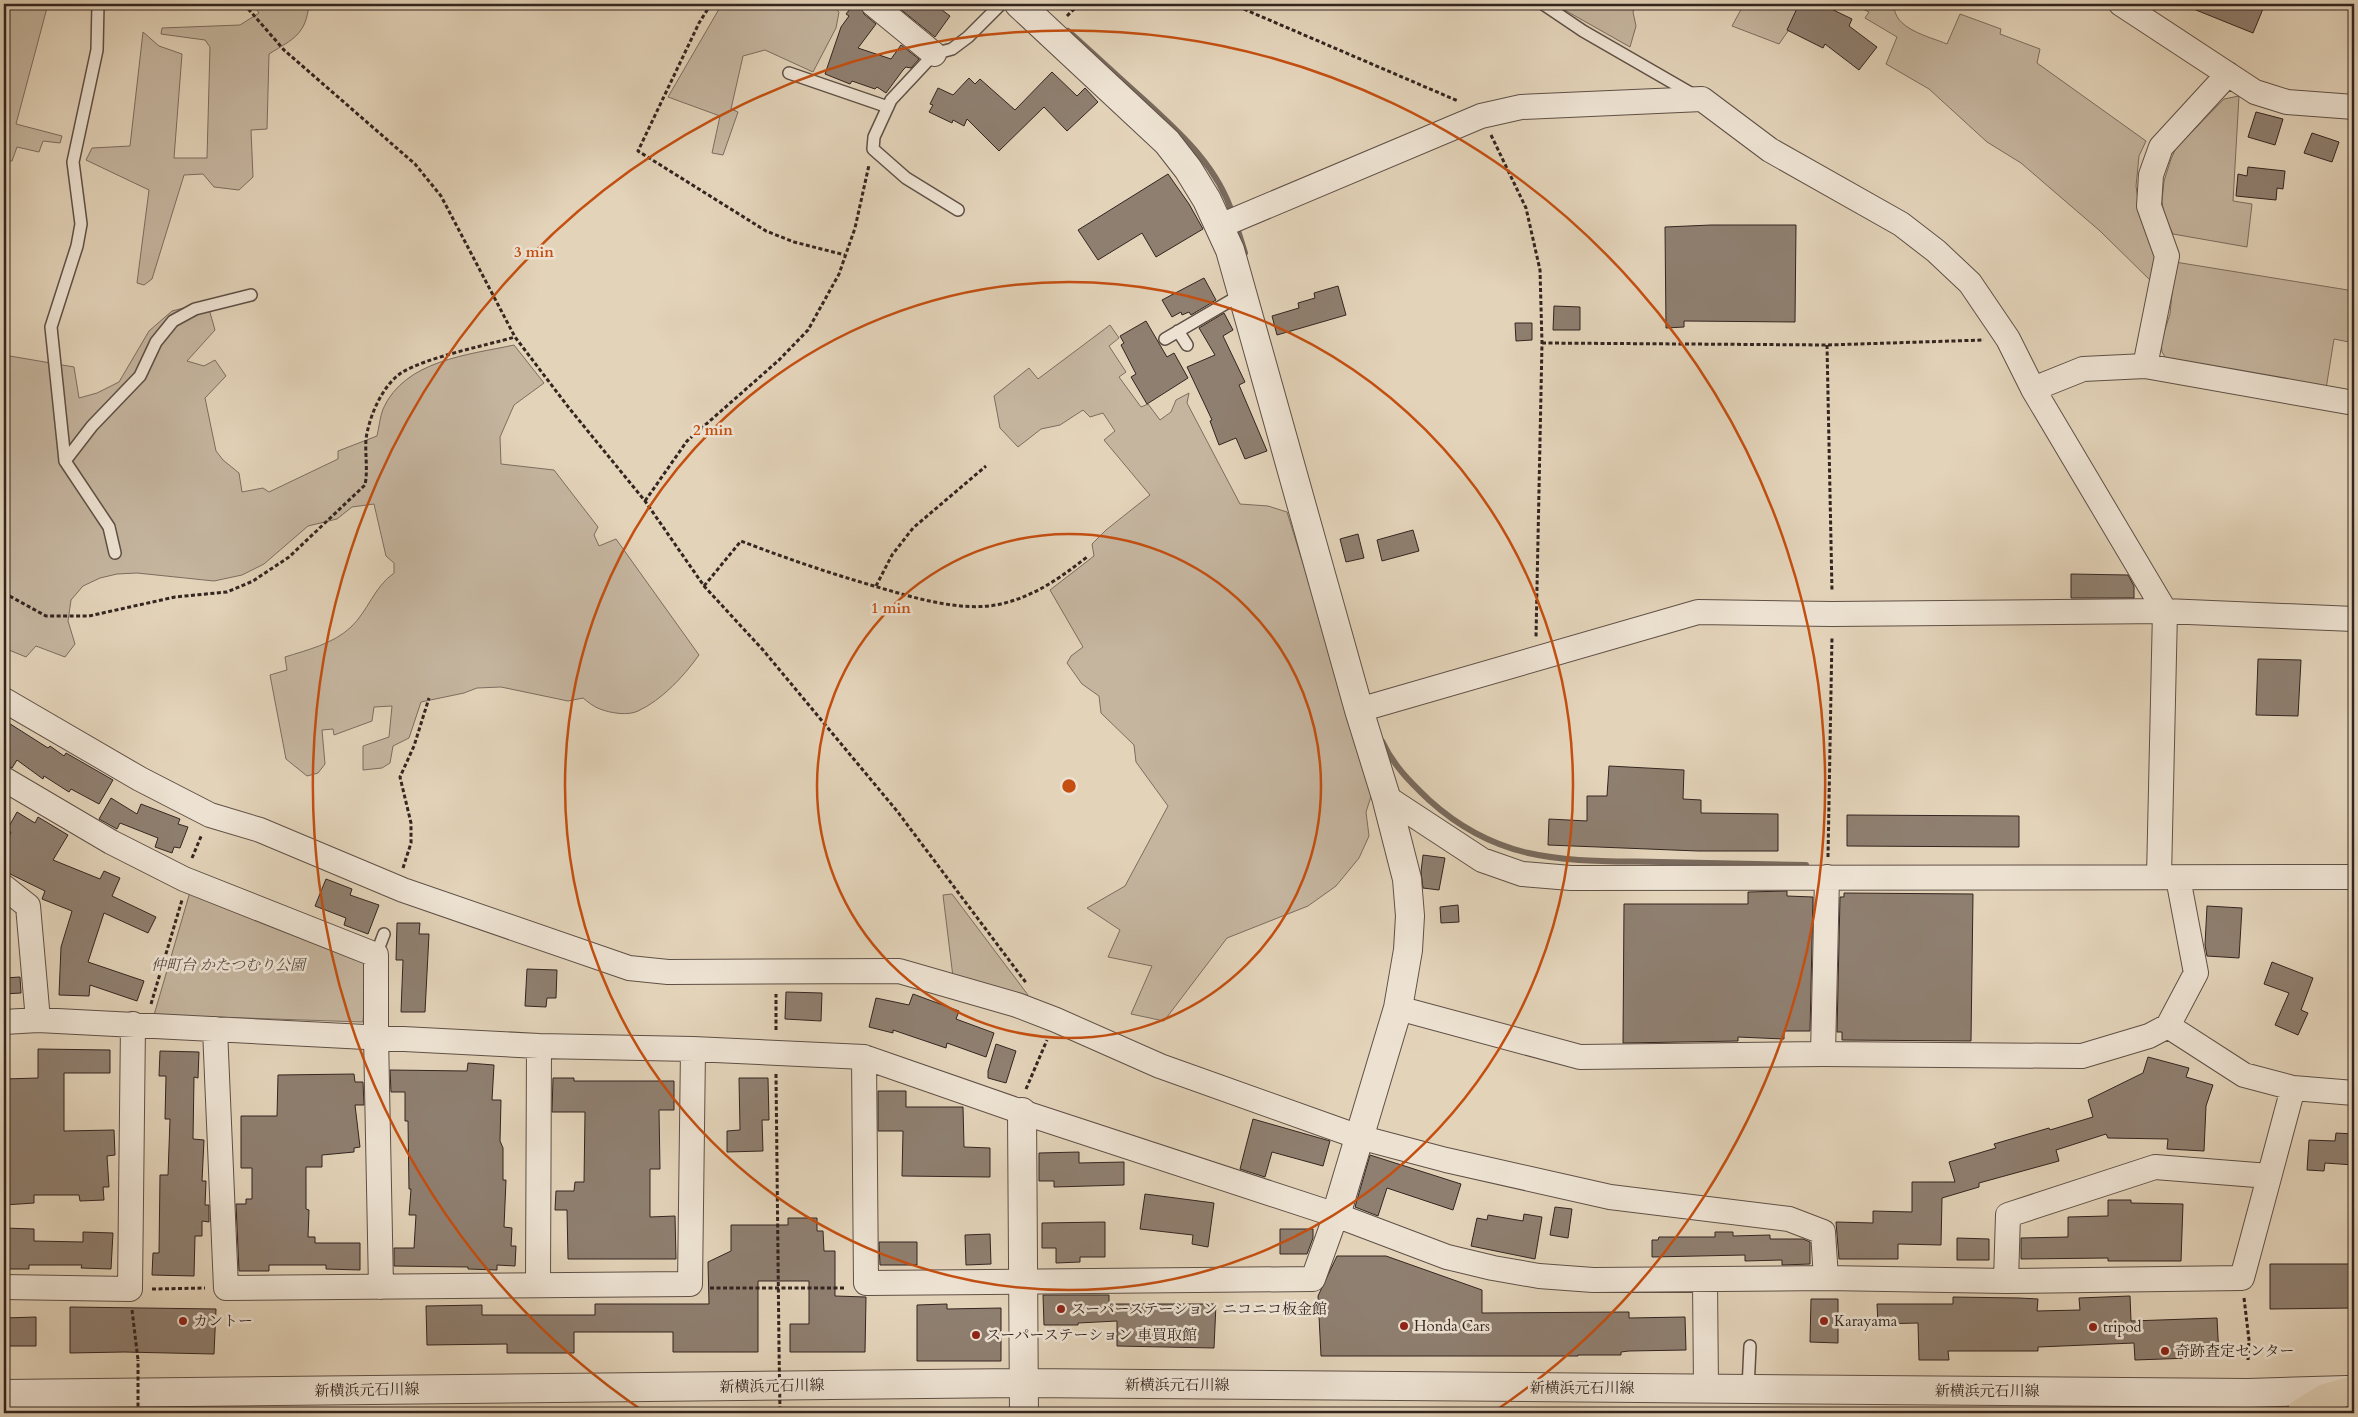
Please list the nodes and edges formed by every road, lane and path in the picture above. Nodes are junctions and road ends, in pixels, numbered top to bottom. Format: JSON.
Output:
{"nodes":[{"id":1,"x":98,"y":4,"type":"edge"},
{"id":2,"x":244,"y":4,"type":"edge"},
{"id":3,"x":711,"y":4,"type":"edge"},
{"id":4,"x":873,"y":4,"type":"edge"},
{"id":5,"x":1000,"y":4,"type":"edge"},
{"id":6,"x":1019,"y":4,"type":"edge"},
{"id":7,"x":1079,"y":4,"type":"edge"},
{"id":8,"x":1543,"y":4,"type":"edge"},
{"id":9,"x":2121,"y":4,"type":"edge"},
{"id":10,"x":1070,"y":14,"type":"dead end"},
{"id":11,"x":934,"y":54,"type":"junction"},
{"id":12,"x":789,"y":73,"type":"dead end"},
{"id":13,"x":2228,"y":74,"type":"junction"},
{"id":14,"x":1702,"y":99,"type":"junction"},
{"id":15,"x":888,"y":107,"type":"junction"},
{"id":16,"x":2354,"y":107,"type":"edge"},
{"id":17,"x":873,"y":149,"type":"junction"},
{"id":18,"x":958,"y":210,"type":"dead end"},
{"id":19,"x":1221,"y":225,"type":"junction"},
{"id":20,"x":845,"y":255,"type":"junction"},
{"id":21,"x":1242,"y":294,"type":"junction"},
{"id":22,"x":251,"y":296,"type":"dead end"},
{"id":23,"x":1178,"y":331,"type":"junction"},
{"id":24,"x":515,"y":337,"type":"junction"},
{"id":25,"x":1165,"y":339,"type":"dead end"},
{"id":26,"x":2008,"y":339,"type":"junction"},
{"id":27,"x":1187,"y":345,"type":"dead end"},
{"id":28,"x":1827,"y":345,"type":"junction"},
{"id":29,"x":2145,"y":366,"type":"junction"},
{"id":30,"x":2033,"y":389,"type":"junction"},
{"id":31,"x":2354,"y":403,"type":"edge"},
{"id":32,"x":65,"y":461,"type":"junction"},
{"id":33,"x":986,"y":466,"type":"dead end"},
{"id":34,"x":645,"y":501,"type":"junction"},
{"id":35,"x":115,"y":553,"type":"dead end"},
{"id":36,"x":1087,"y":557,"type":"dead end"},
{"id":37,"x":704,"y":586,"type":"junction"},
{"id":38,"x":876,"y":586,"type":"junction"},
{"id":39,"x":4,"y":593,"type":"edge"},
{"id":40,"x":2165,"y":611,"type":"junction"},
{"id":41,"x":1832,"y":614,"type":"junction"},
{"id":42,"x":2354,"y":618,"type":"edge"},
{"id":43,"x":1536,"y":658,"type":"junction"},
{"id":44,"x":428,"y":698,"type":"dead end"},
{"id":45,"x":4,"y":700,"type":"edge"},
{"id":46,"x":1368,"y":707,"type":"junction"},
{"id":47,"x":4,"y":779,"type":"edge"},
{"id":48,"x":1386,"y":797,"type":"junction"},
{"id":49,"x":210,"y":815,"type":"junction"},
{"id":50,"x":1827,"y":876,"type":"junction"},
{"id":51,"x":2354,"y":877,"type":"edge"},
{"id":52,"x":2169,"y":878,"type":"junction"},
{"id":53,"x":186,"y":880,"type":"junction"},
{"id":54,"x":4,"y":887,"type":"edge"},
{"id":55,"x":400,"y":891,"type":"junction"},
{"id":56,"x":776,"y":991,"type":"dead end"},
{"id":57,"x":1033,"y":992,"type":"dead end"},
{"id":58,"x":1398,"y":1008,"type":"junction"},
{"id":59,"x":38,"y":1020,"type":"junction"},
{"id":60,"x":1056,"y":1020,"type":"junction"},
{"id":61,"x":4,"y":1022,"type":"edge"},
{"id":62,"x":139,"y":1025,"type":"junction"},
{"id":63,"x":2168,"y":1026,"type":"junction"},
{"id":64,"x":215,"y":1029,"type":"junction"},
{"id":65,"x":376,"y":1036,"type":"junction"},
{"id":66,"x":539,"y":1046,"type":"junction"},
{"id":67,"x":693,"y":1050,"type":"junction"},
{"id":68,"x":776,"y":1053,"type":"junction"},
{"id":69,"x":1823,"y":1054,"type":"junction"},
{"id":70,"x":864,"y":1057,"type":"junction"},
{"id":71,"x":2294,"y":1088,"type":"junction"},
{"id":72,"x":2354,"y":1093,"type":"edge"},
{"id":73,"x":1022,"y":1112,"type":"junction"},
{"id":74,"x":1360,"y":1137,"type":"junction"},
{"id":75,"x":2269,"y":1176,"type":"junction"},
{"id":76,"x":1336,"y":1215,"type":"junction"},
{"id":77,"x":1826,"y":1278,"type":"junction"},
{"id":78,"x":1705,"y":1280,"type":"junction"},
{"id":79,"x":2006,"y":1281,"type":"junction"},
{"id":80,"x":1022,"y":1282,"type":"junction"},
{"id":81,"x":866,"y":1283,"type":"junction"},
{"id":82,"x":690,"y":1284,"type":"junction"},
{"id":83,"x":538,"y":1285,"type":"junction"},
{"id":84,"x":4,"y":1286,"type":"edge"},
{"id":85,"x":382,"y":1287,"type":"junction"},
{"id":86,"x":226,"y":1288,"type":"junction"},
{"id":87,"x":778,"y":1288,"type":"junction"},
{"id":88,"x":130,"y":1289,"type":"junction"},
{"id":89,"x":2243,"y":1292,"type":"dead end"},
{"id":90,"x":1750,"y":1346,"type":"dead end"},
{"id":91,"x":2248,"y":1360,"type":"dead end"},
{"id":92,"x":1024,"y":1383,"type":"junction"},
{"id":93,"x":1706,"y":1388,"type":"junction"},
{"id":94,"x":1748,"y":1389,"type":"junction"},
{"id":95,"x":2352,"y":1390,"type":"edge"},
{"id":96,"x":2248,"y":1393,"type":"junction"},
{"id":97,"x":4,"y":1394,"type":"edge"},
{"id":98,"x":138,"y":1413,"type":"edge"},
{"id":99,"x":780,"y":1413,"type":"edge"},
{"id":100,"x":1024,"y":1413,"type":"edge"},
{"id":101,"x":2286,"y":1413,"type":"edge"},
{"id":102,"x":2301,"y":1413,"type":"edge"}],
"edges":[{"from":1,"to":32,"type":"lane"},
{"from":2,"to":24,"type":"path"},
{"from":3,"to":20,"type":"path"},
{"from":4,"to":11,"type":"street"},
{"from":5,"to":11,"type":"lane"},
{"from":6,"to":19,"type":"street"},
{"from":7,"to":10,"type":"path"},
{"from":8,"to":14,"type":"lane"},
{"from":9,"to":13,"type":"street"},
{"from":11,"to":15,"type":"lane"},
{"from":12,"to":15,"type":"lane"},
{"from":13,"to":16,"type":"street"},
{"from":13,"to":29,"type":"street"},
{"from":14,"to":19,"type":"street"},
{"from":14,"to":26,"type":"street"},
{"from":15,"to":17,"type":"lane"},
{"from":17,"to":18,"type":"lane"},
{"from":17,"to":20,"type":"path"},
{"from":19,"to":21,"type":"street"},
{"from":20,"to":34,"type":"path"},
{"from":21,"to":23,"type":"lane"},
{"from":21,"to":46,"type":"street"},
{"from":22,"to":32,"type":"lane"},
{"from":23,"to":25,"type":"lane"},
{"from":23,"to":27,"type":"lane"},
{"from":24,"to":34,"type":"path"},
{"from":24,"to":39,"type":"path"},
{"from":26,"to":28,"type":"path"},
{"from":26,"to":30,"type":"street"},
{"from":28,"to":41,"type":"path"},
{"from":28,"to":43,"type":"path"},
{"from":29,"to":30,"type":"street"},
{"from":29,"to":31,"type":"street"},
{"from":30,"to":40,"type":"street"},
{"from":32,"to":35,"type":"lane"},
{"from":33,"to":38,"type":"path"},
{"from":34,"to":37,"type":"path"},
{"from":36,"to":38,"type":"path"},
{"from":37,"to":38,"type":"path"},
{"from":37,"to":57,"type":"path"},
{"from":40,"to":41,"type":"street"},
{"from":40,"to":42,"type":"street"},
{"from":40,"to":52,"type":"street"},
{"from":41,"to":43,"type":"street"},
{"from":41,"to":50,"type":"path"},
{"from":43,"to":46,"type":"street"},
{"from":44,"to":55,"type":"path"},
{"from":45,"to":49,"type":"street"},
{"from":46,"to":48,"type":"street"},
{"from":47,"to":53,"type":"street"},
{"from":48,"to":50,"type":"street"},
{"from":48,"to":58,"type":"street"},
{"from":49,"to":53,"type":"path"},
{"from":49,"to":55,"type":"street"},
{"from":50,"to":52,"type":"street"},
{"from":50,"to":69,"type":"street"},
{"from":51,"to":52,"type":"street"},
{"from":52,"to":63,"type":"street"},
{"from":53,"to":62,"type":"path"},
{"from":53,"to":65,"type":"street"},
{"from":54,"to":59,"type":"street"},
{"from":55,"to":60,"type":"street"},
{"from":56,"to":68,"type":"path"},
{"from":58,"to":69,"type":"street"},
{"from":58,"to":74,"type":"street"},
{"from":59,"to":61,"type":"street"},
{"from":59,"to":62,"type":"street"},
{"from":60,"to":73,"type":"path"},
{"from":60,"to":74,"type":"street"},
{"from":62,"to":64,"type":"street"},
{"from":62,"to":88,"type":"street"},
{"from":63,"to":69,"type":"street"},
{"from":63,"to":71,"type":"street"},
{"from":64,"to":65,"type":"street"},
{"from":64,"to":86,"type":"street"},
{"from":65,"to":66,"type":"street"},
{"from":65,"to":85,"type":"street"},
{"from":66,"to":67,"type":"street"},
{"from":66,"to":83,"type":"street"},
{"from":67,"to":68,"type":"street"},
{"from":67,"to":82,"type":"street"},
{"from":68,"to":70,"type":"street"},
{"from":68,"to":87,"type":"path"},
{"from":70,"to":73,"type":"street"},
{"from":70,"to":81,"type":"street"},
{"from":71,"to":72,"type":"street"},
{"from":71,"to":75,"type":"street"},
{"from":73,"to":76,"type":"street"},
{"from":73,"to":80,"type":"street"},
{"from":74,"to":76,"type":"street"},
{"from":74,"to":77,"type":"street"},
{"from":75,"to":79,"type":"street"},
{"from":75,"to":79,"type":"street"},
{"from":76,"to":78,"type":"street"},
{"from":76,"to":80,"type":"street"},
{"from":77,"to":78,"type":"street"},
{"from":77,"to":79,"type":"street"},
{"from":78,"to":93,"type":"street"},
{"from":80,"to":81,"type":"street"},
{"from":80,"to":92,"type":"street"},
{"from":81,"to":87,"type":"path"},
{"from":82,"to":83,"type":"street"},
{"from":82,"to":87,"type":"path"},
{"from":83,"to":85,"type":"street"},
{"from":84,"to":88,"type":"street"},
{"from":85,"to":86,"type":"street"},
{"from":86,"to":88,"type":"path"},
{"from":87,"to":99,"type":"path","bridge":true},
{"from":88,"to":98,"type":"path","bridge":true},
{"from":89,"to":91,"type":"path"},
{"from":90,"to":94,"type":"lane"},
{"from":92,"to":93,"type":"street","name":"新横浜元石川線"},
{"from":92,"to":97,"type":"street","name":"新横浜元石川線"},
{"from":92,"to":100,"type":"street"},
{"from":93,"to":94,"type":"street","name":"新横浜元石川線"},
{"from":94,"to":96,"type":"street","name":"新横浜元石川線"},
{"from":95,"to":96,"type":"street","name":"新横浜元石川線"},
{"from":95,"to":102,"type":"main road"},
{"from":96,"to":101,"type":"street"}]}
